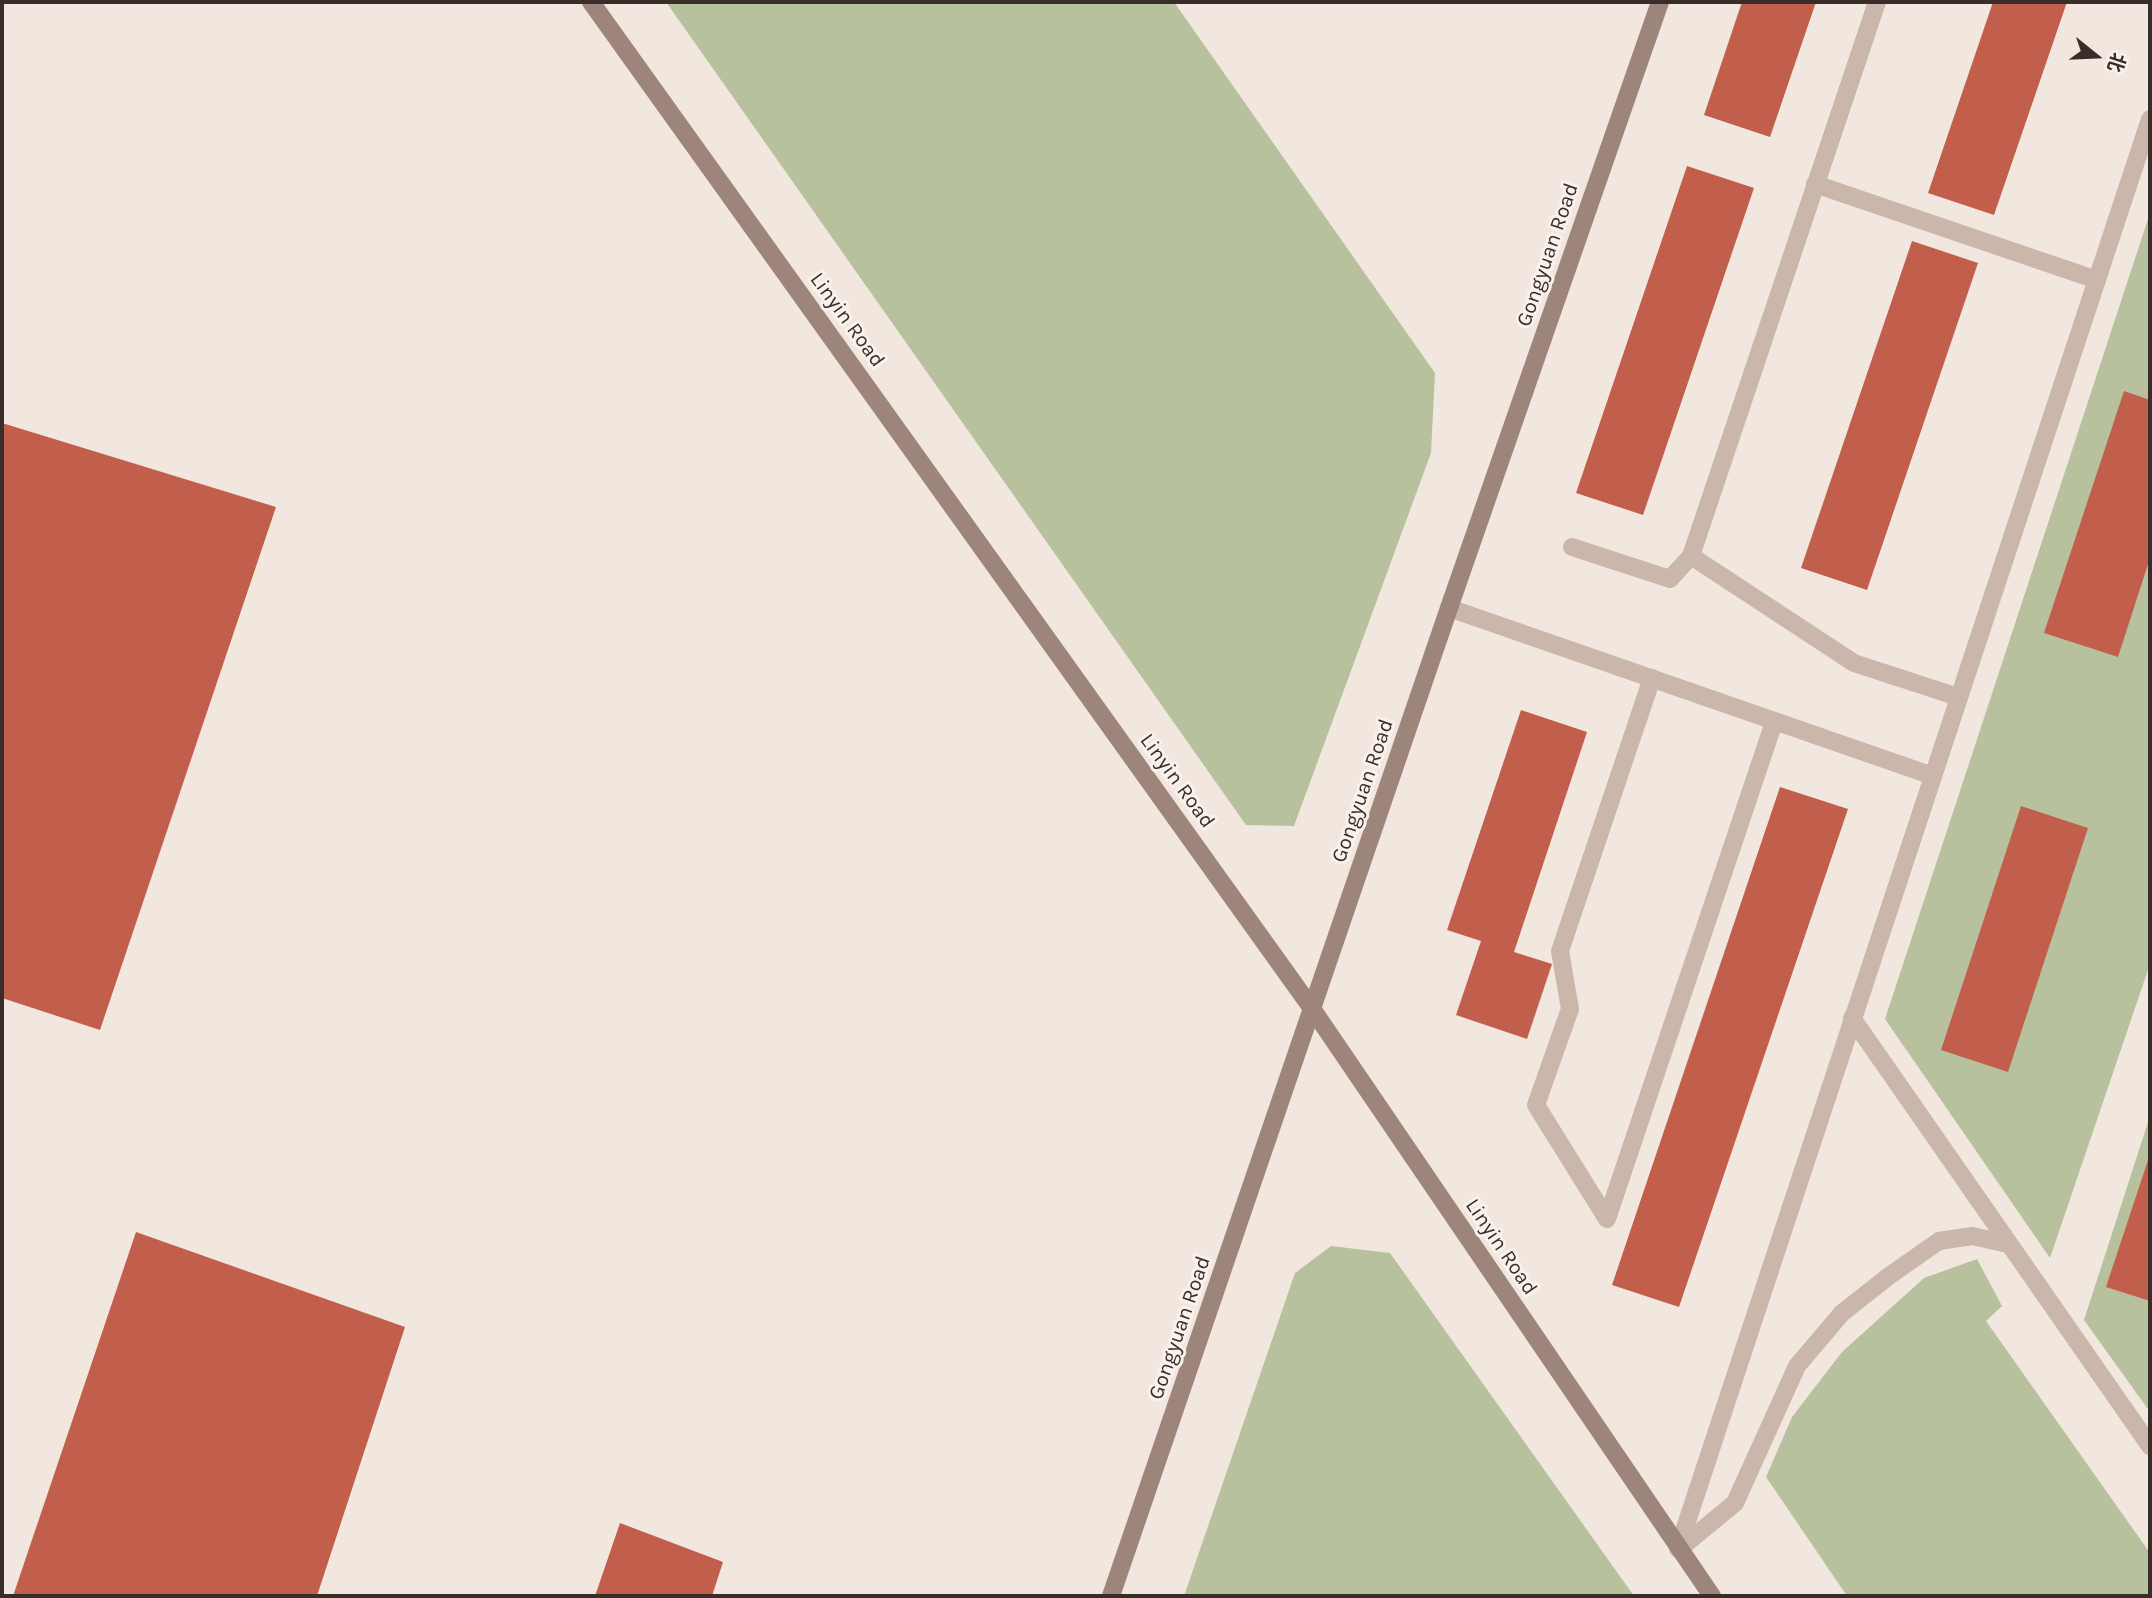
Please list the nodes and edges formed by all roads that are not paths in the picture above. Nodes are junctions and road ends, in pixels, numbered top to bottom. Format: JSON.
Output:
{"nodes":[{"id":1,"x":591,"y":2,"type":"edge"},
{"id":2,"x":1660,"y":2,"type":"edge"},
{"id":3,"x":1877,"y":2,"type":"edge"},
{"id":4,"x":2150,"y":119,"type":"edge"},
{"id":5,"x":1815,"y":184,"type":"junction"},
{"id":6,"x":2097,"y":280,"type":"junction"},
{"id":7,"x":1572,"y":547,"type":"dead end"},
{"id":8,"x":1691,"y":556,"type":"junction"},
{"id":9,"x":1449,"y":608,"type":"junction"},
{"id":10,"x":1652,"y":678,"type":"junction"},
{"id":11,"x":1958,"y":697,"type":"junction"},
{"id":12,"x":1774,"y":722,"type":"junction"},
{"id":13,"x":1933,"y":776,"type":"junction"},
{"id":14,"x":1313,"y":1010,"type":"junction"},
{"id":15,"x":1852,"y":1018,"type":"junction"},
{"id":16,"x":2008,"y":1244,"type":"junction"},
{"id":17,"x":2150,"y":1446,"type":"edge"},
{"id":18,"x":1678,"y":1549,"type":"junction"},
{"id":19,"x":1111,"y":1596,"type":"edge"},
{"id":20,"x":1712,"y":1596,"type":"edge"}],
"edges":[{"from":1,"to":14,"type":"main road","name":"Linyin Road"},
{"from":2,"to":9,"type":"main road","name":"Gongyuan Road"},
{"from":3,"to":5,"type":"street"},
{"from":4,"to":6,"type":"street"},
{"from":5,"to":6,"type":"street"},
{"from":5,"to":8,"type":"street"},
{"from":6,"to":11,"type":"street"},
{"from":7,"to":8,"type":"street"},
{"from":8,"to":11,"type":"street"},
{"from":9,"to":10,"type":"street"},
{"from":9,"to":14,"type":"main road","name":"Gongyuan Road"},
{"from":10,"to":12,"type":"street"},
{"from":10,"to":12,"type":"street"},
{"from":11,"to":13,"type":"street"},
{"from":12,"to":13,"type":"street"},
{"from":13,"to":15,"type":"street"},
{"from":14,"to":18,"type":"main road","name":"Linyin Road"},
{"from":14,"to":19,"type":"main road","name":"Gongyuan Road"},
{"from":15,"to":16,"type":"street"},
{"from":15,"to":18,"type":"street"},
{"from":16,"to":17,"type":"street"},
{"from":16,"to":18,"type":"street"},
{"from":18,"to":20,"type":"main road","name":"Linyin Road"}]}
